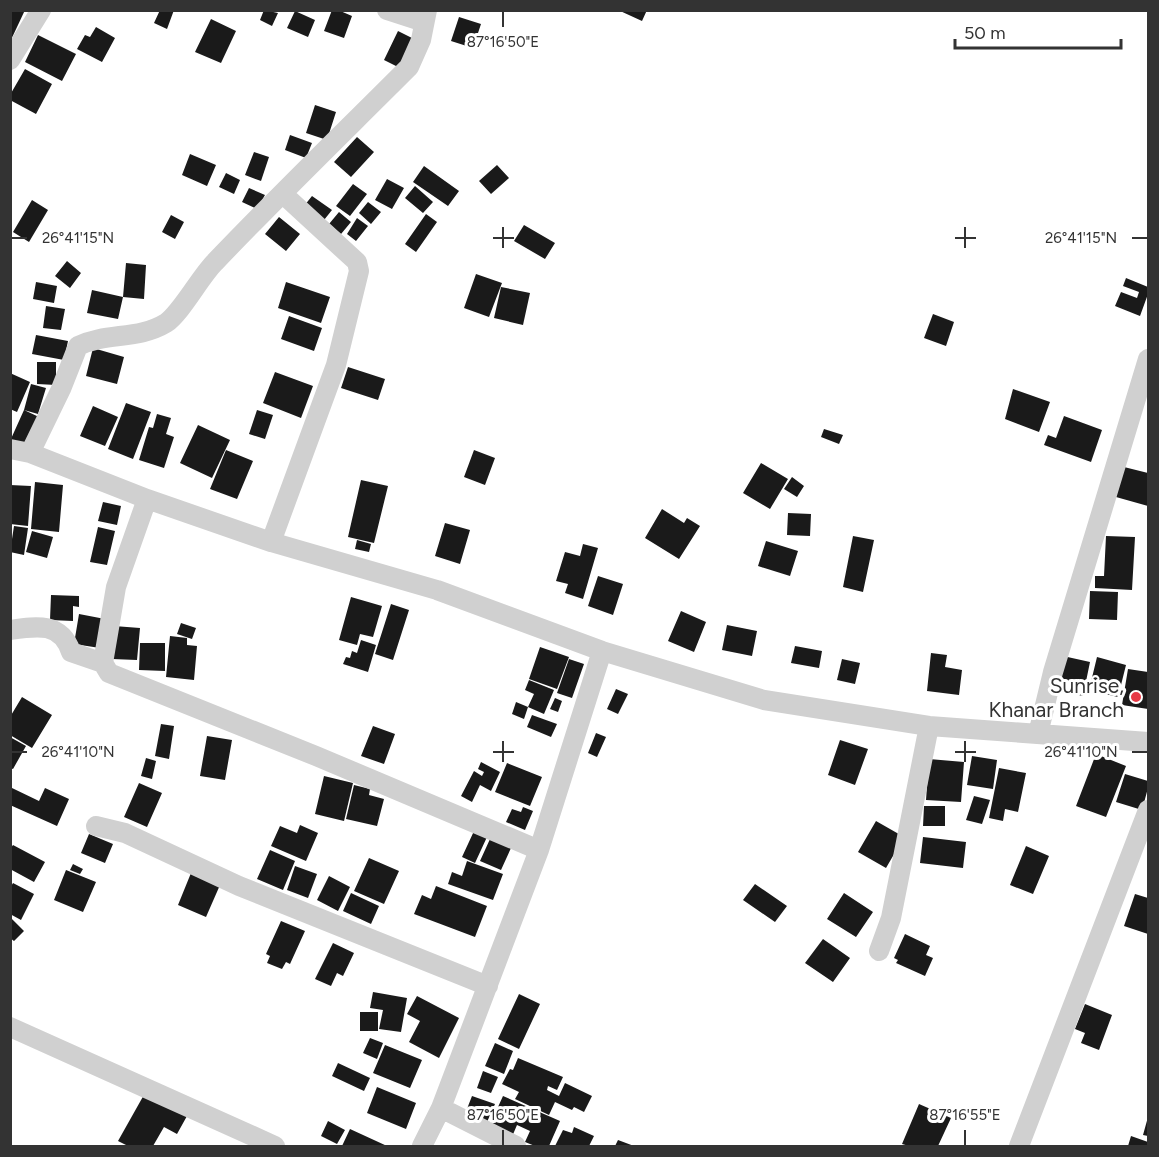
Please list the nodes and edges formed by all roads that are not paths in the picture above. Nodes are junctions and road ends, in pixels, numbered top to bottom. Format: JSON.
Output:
{"nodes":[{"id":1,"x":40,"y":10,"type":"edge"},
{"id":2,"x":387,"y":10,"type":"edge"},
{"id":3,"x":425,"y":16,"type":"edge"},
{"id":4,"x":10,"y":60,"type":"edge"},
{"id":5,"x":283,"y":194,"type":"junction"},
{"id":6,"x":1149,"y":359,"type":"edge"},
{"id":7,"x":10,"y":449,"type":"edge"},
{"id":8,"x":30,"y":453,"type":"junction"},
{"id":9,"x":147,"y":499,"type":"junction"},
{"id":10,"x":271,"y":542,"type":"junction"},
{"id":11,"x":10,"y":630,"type":"edge"},
{"id":12,"x":602,"y":651,"type":"junction"},
{"id":13,"x":103,"y":663,"type":"junction"},
{"id":14,"x":929,"y":726,"type":"junction"},
{"id":15,"x":1038,"y":735,"type":"junction"},
{"id":16,"x":1149,"y":742,"type":"edge"},
{"id":17,"x":1149,"y":810,"type":"edge"},
{"id":18,"x":96,"y":826,"type":"dead end"},
{"id":19,"x":539,"y":850,"type":"junction"},
{"id":20,"x":879,"y":951,"type":"dead end"},
{"id":21,"x":488,"y":986,"type":"junction"},
{"id":22,"x":10,"y":1027,"type":"edge"},
{"id":23,"x":441,"y":1108,"type":"junction"},
{"id":24,"x":275,"y":1146,"type":"edge"},
{"id":25,"x":422,"y":1146,"type":"edge"},
{"id":26,"x":516,"y":1146,"type":"edge"},
{"id":27,"x":1019,"y":1146,"type":"edge"}],
"edges":[{"from":1,"to":4,"type":"street"},
{"from":2,"to":3,"type":"street"},
{"from":3,"to":5,"type":"street"},
{"from":5,"to":8,"type":"street"},
{"from":5,"to":10,"type":"street"},
{"from":6,"to":15,"type":"street"},
{"from":7,"to":8,"type":"street"},
{"from":8,"to":9,"type":"street"},
{"from":9,"to":10,"type":"street"},
{"from":9,"to":13,"type":"street"},
{"from":10,"to":12,"type":"street"},
{"from":11,"to":13,"type":"street"},
{"from":12,"to":14,"type":"street"},
{"from":12,"to":19,"type":"street"},
{"from":13,"to":19,"type":"street"},
{"from":14,"to":15,"type":"street"},
{"from":14,"to":20,"type":"street"},
{"from":15,"to":16,"type":"street"},
{"from":17,"to":27,"type":"street"},
{"from":18,"to":21,"type":"street"},
{"from":19,"to":21,"type":"street"},
{"from":21,"to":23,"type":"street"},
{"from":22,"to":24,"type":"street"},
{"from":23,"to":25,"type":"street"},
{"from":23,"to":26,"type":"street"}]}
